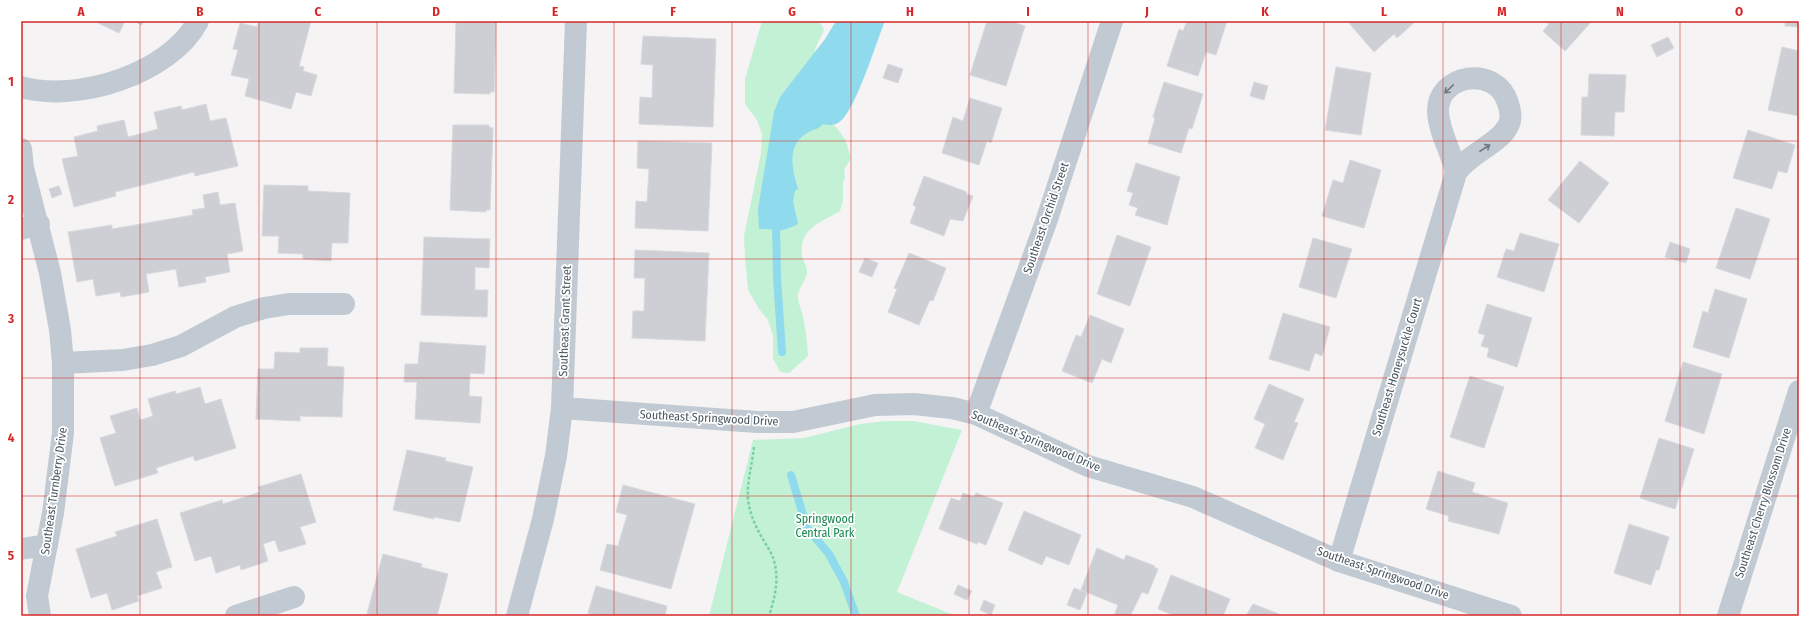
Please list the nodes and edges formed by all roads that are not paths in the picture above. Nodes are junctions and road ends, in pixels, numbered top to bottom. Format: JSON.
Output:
{"nodes":[{"id":1,"x":198,"y":21,"type":"edge"},
{"id":2,"x":576,"y":21,"type":"edge"},
{"id":3,"x":1112,"y":21,"type":"edge"},
{"id":4,"x":22,"y":93,"type":"edge"},
{"id":5,"x":21,"y":149,"type":"edge"},
{"id":6,"x":1456,"y":173,"type":"dead end"},
{"id":7,"x":30,"y":226,"type":"edge"},
{"id":8,"x":344,"y":304,"type":"dead end"},
{"id":9,"x":63,"y":363,"type":"junction"},
{"id":10,"x":1799,"y":391,"type":"edge"},
{"id":11,"x":562,"y":408,"type":"junction"},
{"id":12,"x":976,"y":414,"type":"junction"},
{"id":13,"x":47,"y":545,"type":"junction"},
{"id":14,"x":21,"y":549,"type":"edge"},
{"id":15,"x":1339,"y":561,"type":"junction"},
{"id":16,"x":294,"y":597,"type":"dead end"},
{"id":17,"x":40,"y":616,"type":"edge"},
{"id":18,"x":236,"y":616,"type":"edge"},
{"id":19,"x":517,"y":616,"type":"edge"},
{"id":20,"x":1511,"y":616,"type":"edge"},
{"id":21,"x":1728,"y":616,"type":"edge"}],
"edges":[{"from":1,"to":4,"type":"street"},
{"from":2,"to":11,"type":"street","name":"Southeast Grant Street"},
{"from":3,"to":12,"type":"street","name":"Southeast Orchid Street"},
{"from":5,"to":7,"type":"street","name":"Southeast Turnberry Drive"},
{"from":6,"to":15,"type":"street","name":"Southeast Honeysuckle Court"},
{"from":7,"to":9,"type":"street","name":"Southeast Turnberry Drive"},
{"from":8,"to":9,"type":"street"},
{"from":9,"to":13,"type":"street","name":"Southeast Turnberry Drive"},
{"from":10,"to":21,"type":"street","name":"Southeast Cherry Blossom Drive"},
{"from":11,"to":12,"type":"street","name":"Southeast Springwood Drive"},
{"from":11,"to":19,"type":"street","name":"Southeast Grant Street"},
{"from":12,"to":15,"type":"street","name":"Southeast Springwood Drive"},
{"from":13,"to":14,"type":"street"},
{"from":13,"to":17,"type":"street","name":"Southeast Turnberry Drive"},
{"from":15,"to":20,"type":"street","name":"Southeast Springwood Drive"},
{"from":16,"to":18,"type":"street"}]}
